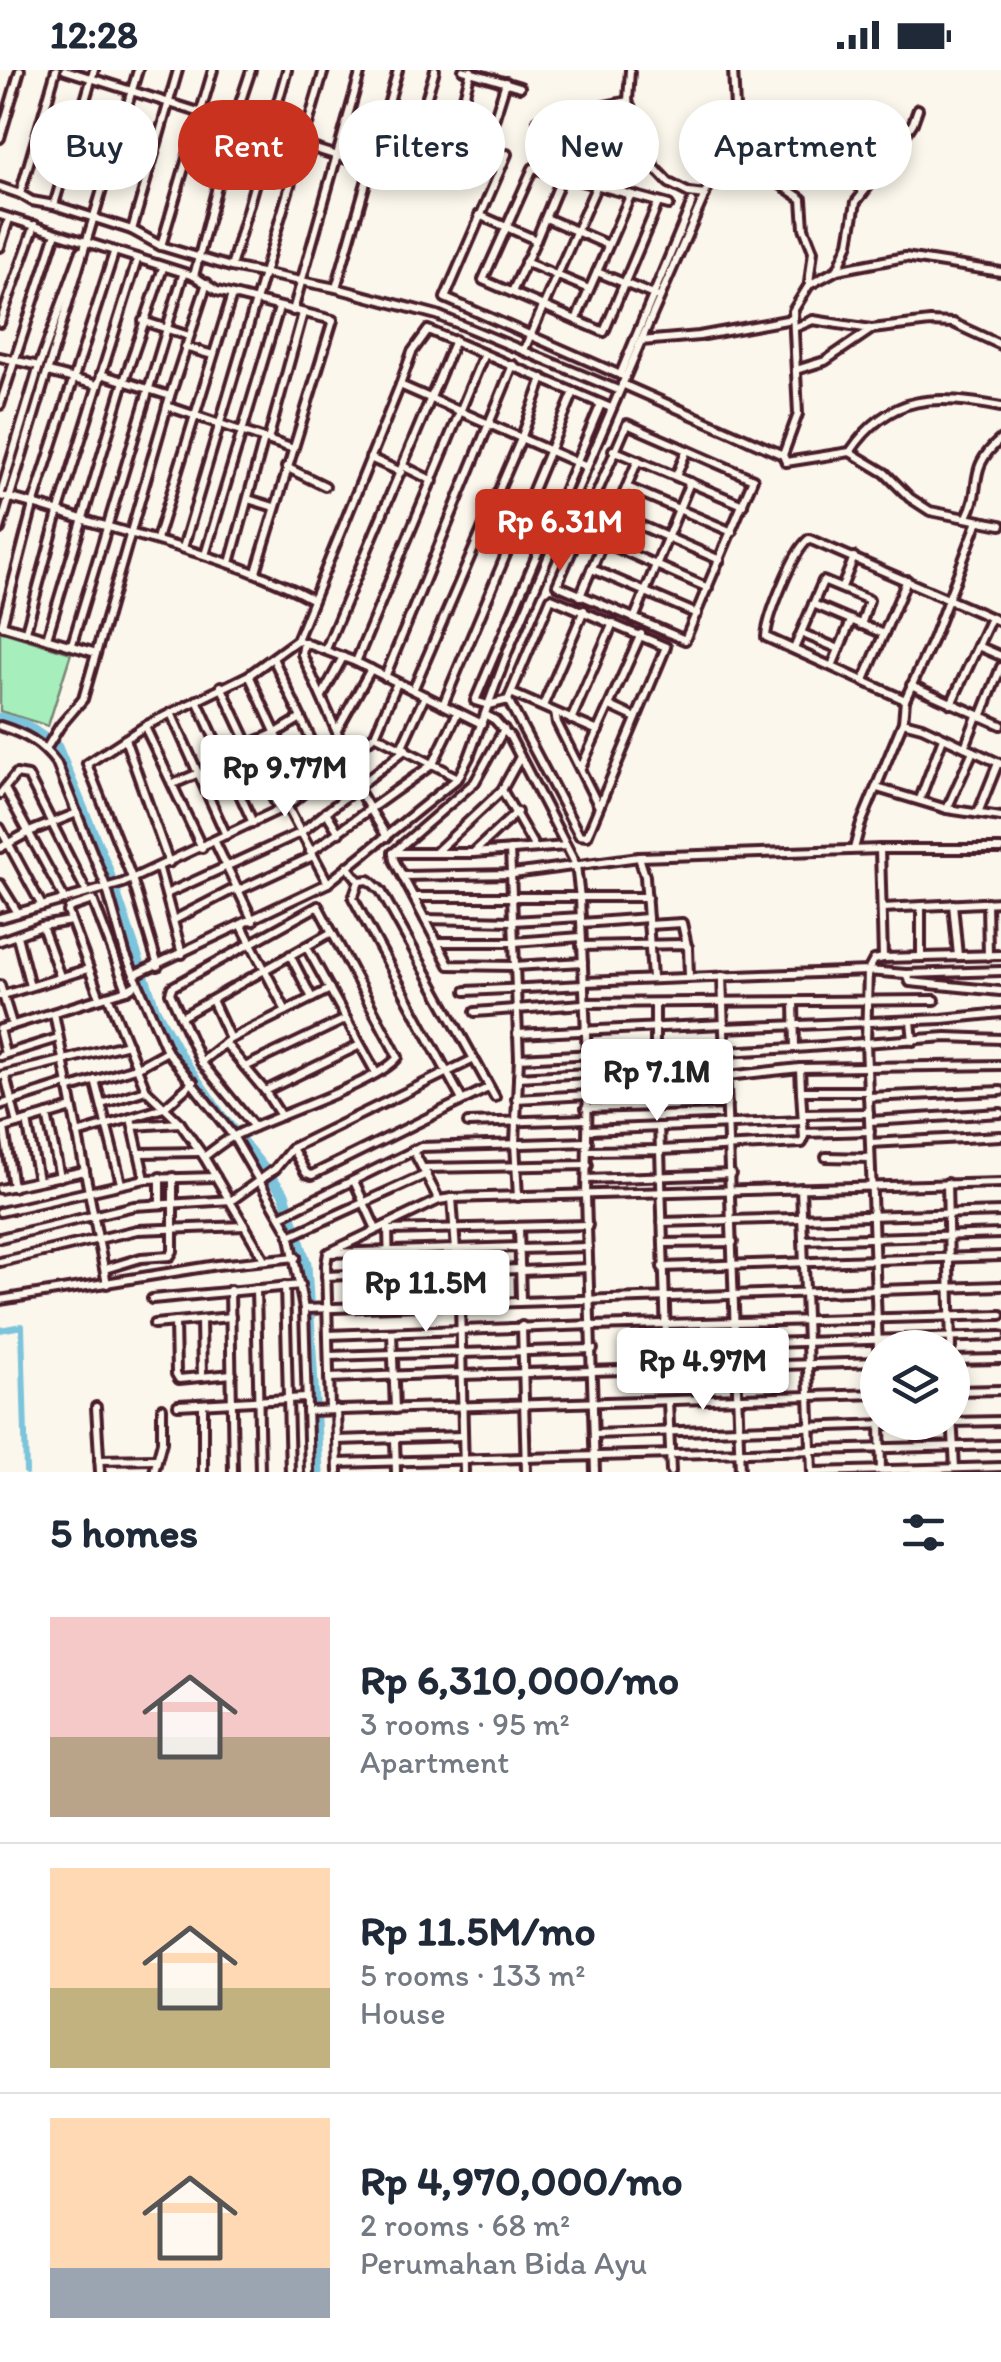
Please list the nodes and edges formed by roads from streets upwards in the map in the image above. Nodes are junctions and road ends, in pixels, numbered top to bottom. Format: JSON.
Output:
{"nodes":[{"id":1,"x":20,"y":70,"type":"edge"},
{"id":2,"x":56,"y":70,"type":"edge"},
{"id":3,"x":64,"y":70,"type":"edge"},
{"id":4,"x":94,"y":70,"type":"edge"},
{"id":5,"x":138,"y":70,"type":"edge"},
{"id":6,"x":178,"y":70,"type":"edge"},
{"id":7,"x":212,"y":70,"type":"edge"},
{"id":8,"x":251,"y":70,"type":"edge"},
{"id":9,"x":287,"y":70,"type":"edge"},
{"id":10,"x":324,"y":70,"type":"edge"},
{"id":11,"x":361,"y":70,"type":"edge"},
{"id":12,"x":398,"y":70,"type":"edge"},
{"id":13,"x":435,"y":70,"type":"edge"},
{"id":14,"x":630,"y":70,"type":"edge"},
{"id":15,"x":733,"y":70,"type":"edge"},
{"id":16,"x":469,"y":71,"type":"edge"},
{"id":17,"x":90,"y":80,"type":"junction"},
{"id":18,"x":506,"y":82,"type":"junction"},
{"id":19,"x":520,"y":86,"type":"dead end"},
{"id":20,"x":132,"y":93,"type":"junction"},
{"id":21,"x":204,"y":100,"type":"edge"},
{"id":22,"x":241,"y":100,"type":"edge"},
{"id":23,"x":278,"y":100,"type":"edge"},
{"id":24,"x":314,"y":100,"type":"edge"},
{"id":25,"x":389,"y":100,"type":"edge"},
{"id":26,"x":426,"y":100,"type":"edge"},
{"id":27,"x":462,"y":100,"type":"edge"},
{"id":28,"x":500,"y":100,"type":"edge"},
{"id":29,"x":628,"y":100,"type":"edge"},
{"id":30,"x":735,"y":100,"type":"edge"},
{"id":31,"x":168,"y":104,"type":"junction"},
{"id":32,"x":178,"y":107,"type":"edge"},
{"id":33,"x":918,"y":109,"type":"dead end"},
{"id":34,"x":0,"y":138,"type":"edge"},
{"id":35,"x":319,"y":148,"type":"edge"},
{"id":36,"x":335,"y":154,"type":"junction"},
{"id":37,"x":507,"y":154,"type":"dead end"},
{"id":38,"x":339,"y":155,"type":"edge"},
{"id":39,"x":659,"y":173,"type":"edge"},
{"id":40,"x":0,"y":187,"type":"edge"},
{"id":41,"x":525,"y":187,"type":"edge"},
{"id":42,"x":178,"y":190,"type":"edge"},
{"id":43,"x":217,"y":190,"type":"edge"},
{"id":44,"x":252,"y":190,"type":"edge"},
{"id":45,"x":287,"y":190,"type":"edge"},
{"id":46,"x":364,"y":190,"type":"edge"},
{"id":47,"x":557,"y":190,"type":"edge"},
{"id":48,"x":594,"y":190,"type":"edge"},
{"id":49,"x":610,"y":190,"type":"edge"},
{"id":50,"x":707,"y":190,"type":"edge"},
{"id":51,"x":788,"y":190,"type":"edge"},
{"id":52,"x":862,"y":191,"type":"joint"},
{"id":53,"x":20,"y":194,"type":"junction"},
{"id":54,"x":705,"y":195,"type":"junction"},
{"id":55,"x":630,"y":196,"type":"junction"},
{"id":56,"x":692,"y":202,"type":"dead end"},
{"id":57,"x":658,"y":203,"type":"junction"},
{"id":58,"x":669,"y":205,"type":"dead end"},
{"id":59,"x":54,"y":206,"type":"junction"},
{"id":60,"x":479,"y":215,"type":"junction"},
{"id":61,"x":0,"y":216,"type":"edge"},
{"id":62,"x":96,"y":218,"type":"junction"},
{"id":63,"x":546,"y":218,"type":"junction"},
{"id":64,"x":10,"y":219,"type":"junction"},
{"id":65,"x":35,"y":225,"type":"junction"},
{"id":66,"x":508,"y":226,"type":"junction"},
{"id":67,"x":132,"y":230,"type":"junction"},
{"id":68,"x":577,"y":231,"type":"junction"},
{"id":69,"x":56,"y":234,"type":"junction"},
{"id":70,"x":536,"y":240,"type":"junction"},
{"id":71,"x":86,"y":242,"type":"junction"},
{"id":72,"x":608,"y":245,"type":"junction"},
{"id":73,"x":162,"y":246,"type":"junction"},
{"id":74,"x":0,"y":247,"type":"edge"},
{"id":75,"x":114,"y":253,"type":"junction"},
{"id":76,"x":201,"y":256,"type":"junction"},
{"id":77,"x":137,"y":260,"type":"junction"},
{"id":78,"x":526,"y":262,"type":"junction"},
{"id":79,"x":231,"y":267,"type":"junction"},
{"id":80,"x":163,"y":268,"type":"junction"},
{"id":81,"x":838,"y":270,"type":"junction"},
{"id":82,"x":597,"y":272,"type":"junction"},
{"id":83,"x":1001,"y":272,"type":"edge"},
{"id":84,"x":183,"y":275,"type":"junction"},
{"id":85,"x":558,"y":275,"type":"junction"},
{"id":86,"x":194,"y":276,"type":"junction"},
{"id":87,"x":262,"y":276,"type":"junction"},
{"id":88,"x":300,"y":282,"type":"junction"},
{"id":89,"x":207,"y":283,"type":"junction"},
{"id":90,"x":625,"y":283,"type":"junction"},
{"id":91,"x":808,"y":285,"type":"junction"},
{"id":92,"x":336,"y":288,"type":"junction"},
{"id":93,"x":590,"y":289,"type":"junction"},
{"id":94,"x":512,"y":292,"type":"junction"},
{"id":95,"x":232,"y":295,"type":"junction"},
{"id":96,"x":656,"y":295,"type":"junction"},
{"id":97,"x":256,"y":302,"type":"junction"},
{"id":98,"x":543,"y":306,"type":"junction"},
{"id":99,"x":279,"y":308,"type":"junction"},
{"id":100,"x":292,"y":311,"type":"junction"},
{"id":101,"x":303,"y":313,"type":"junction"},
{"id":102,"x":576,"y":320,"type":"junction"},
{"id":103,"x":143,"y":321,"type":"junction"},
{"id":104,"x":0,"y":322,"type":"edge"},
{"id":105,"x":793,"y":323,"type":"junction"},
{"id":106,"x":165,"y":328,"type":"junction"},
{"id":107,"x":872,"y":329,"type":"junction"},
{"id":108,"x":189,"y":336,"type":"junction"},
{"id":109,"x":530,"y":336,"type":"junction"},
{"id":110,"x":455,"y":340,"type":"junction"},
{"id":111,"x":641,"y":340,"type":"junction"},
{"id":112,"x":1001,"y":345,"type":"edge"},
{"id":113,"x":185,"y":347,"type":"junction"},
{"id":114,"x":524,"y":350,"type":"junction"},
{"id":115,"x":484,"y":354,"type":"junction"},
{"id":116,"x":213,"y":355,"type":"junction"},
{"id":117,"x":0,"y":358,"type":"edge"},
{"id":118,"x":12,"y":361,"type":"junction"},
{"id":119,"x":513,"y":365,"type":"junction"},
{"id":120,"x":40,"y":366,"type":"junction"},
{"id":121,"x":796,"y":370,"type":"junction"},
{"id":122,"x":48,"y":372,"type":"junction"},
{"id":123,"x":101,"y":374,"type":"junction"},
{"id":124,"x":72,"y":378,"type":"junction"},
{"id":125,"x":543,"y":378,"type":"junction"},
{"id":126,"x":124,"y":381,"type":"junction"},
{"id":127,"x":621,"y":382,"type":"junction"},
{"id":128,"x":97,"y":385,"type":"junction"},
{"id":129,"x":400,"y":385,"type":"junction"},
{"id":130,"x":146,"y":389,"type":"junction"},
{"id":131,"x":574,"y":392,"type":"junction"},
{"id":132,"x":170,"y":396,"type":"junction"},
{"id":133,"x":430,"y":398,"type":"junction"},
{"id":134,"x":601,"y":404,"type":"junction"},
{"id":135,"x":0,"y":405,"type":"edge"},
{"id":136,"x":168,"y":406,"type":"junction"},
{"id":137,"x":611,"y":408,"type":"junction"},
{"id":138,"x":1001,"y":408,"type":"edge"},
{"id":139,"x":461,"y":413,"type":"junction"},
{"id":140,"x":194,"y":416,"type":"junction"},
{"id":141,"x":219,"y":425,"type":"junction"},
{"id":142,"x":489,"y":426,"type":"junction"},
{"id":143,"x":244,"y":432,"type":"junction"},
{"id":144,"x":266,"y":439,"type":"junction"},
{"id":145,"x":1001,"y":439,"type":"edge"},
{"id":146,"x":520,"y":440,"type":"junction"},
{"id":147,"x":291,"y":448,"type":"junction"},
{"id":148,"x":614,"y":450,"type":"junction"},
{"id":149,"x":687,"y":450,"type":"junction"},
{"id":150,"x":550,"y":452,"type":"junction"},
{"id":151,"x":850,"y":452,"type":"junction"},
{"id":152,"x":783,"y":456,"type":"junction"},
{"id":153,"x":370,"y":458,"type":"junction"},
{"id":154,"x":638,"y":460,"type":"junction"},
{"id":155,"x":577,"y":462,"type":"junction"},
{"id":156,"x":587,"y":467,"type":"junction"},
{"id":157,"x":286,"y":468,"type":"junction"},
{"id":158,"x":402,"y":469,"type":"junction"},
{"id":159,"x":676,"y":476,"type":"junction"},
{"id":160,"x":432,"y":481,"type":"junction"},
{"id":161,"x":690,"y":482,"type":"junction"},
{"id":162,"x":326,"y":486,"type":"dead end"},
{"id":163,"x":627,"y":486,"type":"junction"},
{"id":164,"x":2,"y":497,"type":"edge"},
{"id":165,"x":576,"y":497,"type":"junction"},
{"id":166,"x":248,"y":499,"type":"junction"},
{"id":167,"x":590,"y":503,"type":"junction"},
{"id":168,"x":34,"y":505,"type":"junction"},
{"id":169,"x":743,"y":505,"type":"junction"},
{"id":170,"x":274,"y":507,"type":"junction"},
{"id":171,"x":678,"y":509,"type":"junction"},
{"id":172,"x":58,"y":513,"type":"junction"},
{"id":173,"x":616,"y":514,"type":"junction"},
{"id":174,"x":967,"y":517,"type":"junction"},
{"id":175,"x":83,"y":520,"type":"junction"},
{"id":176,"x":978,"y":521,"type":"junction"},
{"id":177,"x":1001,"y":525,"type":"edge"},
{"id":178,"x":106,"y":527,"type":"junction"},
{"id":179,"x":0,"y":529,"type":"edge"},
{"id":180,"x":131,"y":531,"type":"junction"},
{"id":181,"x":732,"y":532,"type":"junction"},
{"id":182,"x":668,"y":537,"type":"junction"},
{"id":183,"x":157,"y":539,"type":"junction"},
{"id":184,"x":604,"y":542,"type":"junction"},
{"id":185,"x":183,"y":548,"type":"junction"},
{"id":186,"x":205,"y":555,"type":"junction"},
{"id":187,"x":854,"y":558,"type":"junction"},
{"id":188,"x":720,"y":560,"type":"junction"},
{"id":189,"x":230,"y":563,"type":"junction"},
{"id":190,"x":657,"y":565,"type":"junction"},
{"id":191,"x":592,"y":569,"type":"junction"},
{"id":192,"x":262,"y":574,"type":"junction"},
{"id":193,"x":907,"y":580,"type":"junction"},
{"id":194,"x":842,"y":587,"type":"junction"},
{"id":195,"x":708,"y":588,"type":"junction"},
{"id":196,"x":645,"y":592,"type":"junction"},
{"id":197,"x":580,"y":596,"type":"junction"},
{"id":198,"x":312,"y":599,"type":"junction"},
{"id":199,"x":948,"y":599,"type":"junction"},
{"id":200,"x":813,"y":604,"type":"junction"},
{"id":201,"x":584,"y":610,"type":"junction"},
{"id":202,"x":697,"y":614,"type":"junction"},
{"id":203,"x":991,"y":618,"type":"junction"},
{"id":204,"x":634,"y":620,"type":"junction"},
{"id":205,"x":851,"y":621,"type":"junction"},
{"id":206,"x":1001,"y":622,"type":"edge"},
{"id":207,"x":613,"y":623,"type":"junction"},
{"id":208,"x":1,"y":624,"type":"edge"},
{"id":209,"x":860,"y":625,"type":"junction"},
{"id":210,"x":26,"y":631,"type":"junction"},
{"id":211,"x":801,"y":632,"type":"junction"},
{"id":212,"x":641,"y":634,"type":"junction"},
{"id":213,"x":884,"y":634,"type":"junction"},
{"id":214,"x":47,"y":638,"type":"junction"},
{"id":215,"x":300,"y":641,"type":"junction"},
{"id":216,"x":72,"y":644,"type":"junction"},
{"id":217,"x":978,"y":646,"type":"junction"},
{"id":218,"x":794,"y":649,"type":"junction"},
{"id":219,"x":839,"y":649,"type":"junction"},
{"id":220,"x":326,"y":650,"type":"junction"},
{"id":221,"x":96,"y":652,"type":"junction"},
{"id":222,"x":1001,"y":656,"type":"edge"},
{"id":223,"x":344,"y":657,"type":"junction"},
{"id":224,"x":273,"y":658,"type":"junction"},
{"id":225,"x":356,"y":662,"type":"junction"},
{"id":226,"x":832,"y":666,"type":"junction"},
{"id":227,"x":1001,"y":667,"type":"edge"},
{"id":228,"x":370,"y":669,"type":"junction"},
{"id":229,"x":249,"y":675,"type":"junction"},
{"id":230,"x":385,"y":677,"type":"junction"},
{"id":231,"x":864,"y":680,"type":"junction"},
{"id":232,"x":397,"y":683,"type":"junction"},
{"id":233,"x":911,"y":685,"type":"junction"},
{"id":234,"x":221,"y":686,"type":"junction"},
{"id":235,"x":414,"y":690,"type":"junction"},
{"id":236,"x":425,"y":696,"type":"junction"},
{"id":237,"x":321,"y":697,"type":"junction"},
{"id":238,"x":197,"y":700,"type":"junction"},
{"id":239,"x":904,"y":700,"type":"junction"},
{"id":240,"x":475,"y":701,"type":"junction"},
{"id":241,"x":500,"y":701,"type":"junction"},
{"id":242,"x":952,"y":704,"type":"junction"},
{"id":243,"x":443,"y":705,"type":"junction"},
{"id":244,"x":543,"y":706,"type":"junction"},
{"id":245,"x":610,"y":706,"type":"junction"},
{"id":246,"x":458,"y":712,"type":"junction"},
{"id":247,"x":171,"y":713,"type":"junction"},
{"id":248,"x":556,"y":713,"type":"junction"},
{"id":249,"x":486,"y":714,"type":"junction"},
{"id":250,"x":979,"y":716,"type":"junction"},
{"id":251,"x":468,"y":717,"type":"junction"},
{"id":252,"x":301,"y":718,"type":"junction"},
{"id":253,"x":636,"y":718,"type":"junction"},
{"id":254,"x":571,"y":720,"type":"junction"},
{"id":255,"x":903,"y":722,"type":"junction"},
{"id":256,"x":482,"y":724,"type":"junction"},
{"id":257,"x":0,"y":726,"type":"edge"},
{"id":258,"x":145,"y":726,"type":"junction"},
{"id":259,"x":1001,"y":726,"type":"edge"},
{"id":260,"x":504,"y":728,"type":"junction"},
{"id":261,"x":337,"y":731,"type":"junction"},
{"id":262,"x":598,"y":731,"type":"junction"},
{"id":263,"x":276,"y":733,"type":"junction"},
{"id":264,"x":376,"y":735,"type":"junction"},
{"id":265,"x":943,"y":738,"type":"junction"},
{"id":266,"x":125,"y":739,"type":"junction"},
{"id":267,"x":250,"y":745,"type":"junction"},
{"id":268,"x":47,"y":747,"type":"junction"},
{"id":269,"x":404,"y":748,"type":"junction"},
{"id":270,"x":969,"y":749,"type":"junction"},
{"id":271,"x":223,"y":755,"type":"junction"},
{"id":272,"x":520,"y":756,"type":"junction"},
{"id":273,"x":345,"y":760,"type":"junction"},
{"id":274,"x":999,"y":763,"type":"edge"},
{"id":275,"x":433,"y":764,"type":"junction"},
{"id":276,"x":227,"y":765,"type":"junction"},
{"id":277,"x":581,"y":768,"type":"junction"},
{"id":278,"x":200,"y":774,"type":"junction"},
{"id":279,"x":327,"y":774,"type":"junction"},
{"id":280,"x":458,"y":778,"type":"junction"},
{"id":281,"x":173,"y":784,"type":"junction"},
{"id":282,"x":552,"y":787,"type":"junction"},
{"id":283,"x":356,"y":788,"type":"junction"},
{"id":284,"x":877,"y":788,"type":"junction"},
{"id":285,"x":502,"y":790,"type":"junction"},
{"id":286,"x":2,"y":791,"type":"edge"},
{"id":287,"x":302,"y":793,"type":"junction"},
{"id":288,"x":540,"y":794,"type":"junction"},
{"id":289,"x":920,"y":798,"type":"junction"},
{"id":290,"x":599,"y":806,"type":"junction"},
{"id":291,"x":283,"y":808,"type":"junction"},
{"id":292,"x":947,"y":809,"type":"junction"},
{"id":293,"x":370,"y":811,"type":"junction"},
{"id":294,"x":326,"y":812,"type":"junction"},
{"id":295,"x":517,"y":812,"type":"junction"},
{"id":296,"x":77,"y":813,"type":"junction"},
{"id":297,"x":978,"y":813,"type":"junction"},
{"id":298,"x":1001,"y":817,"type":"edge"},
{"id":299,"x":253,"y":823,"type":"junction"},
{"id":300,"x":52,"y":824,"type":"junction"},
{"id":301,"x":0,"y":828,"type":"edge"},
{"id":302,"x":29,"y":832,"type":"junction"},
{"id":303,"x":300,"y":833,"type":"junction"},
{"id":304,"x":339,"y":833,"type":"junction"},
{"id":305,"x":226,"y":835,"type":"junction"},
{"id":306,"x":387,"y":838,"type":"junction"},
{"id":307,"x":214,"y":842,"type":"junction"},
{"id":308,"x":8,"y":843,"type":"junction"},
{"id":309,"x":566,"y":846,"type":"junction"},
{"id":310,"x":0,"y":848,"type":"edge"},
{"id":311,"x":202,"y":848,"type":"junction"},
{"id":312,"x":536,"y":848,"type":"junction"},
{"id":313,"x":880,"y":848,"type":"junction"},
{"id":314,"x":1001,"y":849,"type":"edge"},
{"id":315,"x":510,"y":850,"type":"junction"},
{"id":316,"x":854,"y":850,"type":"junction"},
{"id":317,"x":393,"y":853,"type":"junction"},
{"id":318,"x":436,"y":853,"type":"junction"},
{"id":319,"x":474,"y":853,"type":"junction"},
{"id":320,"x":312,"y":854,"type":"junction"},
{"id":321,"x":639,"y":856,"type":"junction"},
{"id":322,"x":169,"y":863,"type":"junction"},
{"id":323,"x":576,"y":865,"type":"junction"},
{"id":324,"x":347,"y":866,"type":"junction"},
{"id":325,"x":228,"y":867,"type":"junction"},
{"id":326,"x":158,"y":868,"type":"junction"},
{"id":327,"x":512,"y":874,"type":"junction"},
{"id":328,"x":403,"y":876,"type":"junction"},
{"id":329,"x":132,"y":878,"type":"junction"},
{"id":330,"x":358,"y":880,"type":"junction"},
{"id":331,"x":328,"y":883,"type":"junction"},
{"id":332,"x":0,"y":884,"type":"edge"},
{"id":333,"x":109,"y":888,"type":"junction"},
{"id":334,"x":237,"y":889,"type":"junction"},
{"id":335,"x":87,"y":893,"type":"junction"},
{"id":336,"x":166,"y":894,"type":"junction"},
{"id":337,"x":413,"y":897,"type":"junction"},
{"id":338,"x":647,"y":897,"type":"junction"},
{"id":339,"x":512,"y":898,"type":"junction"},
{"id":340,"x":580,"y":898,"type":"junction"},
{"id":341,"x":65,"y":900,"type":"junction"},
{"id":342,"x":988,"y":902,"type":"junction"},
{"id":343,"x":1001,"y":902,"type":"edge"},
{"id":344,"x":953,"y":904,"type":"junction"},
{"id":345,"x":42,"y":906,"type":"junction"},
{"id":346,"x":921,"y":907,"type":"junction"},
{"id":347,"x":883,"y":908,"type":"junction"},
{"id":348,"x":18,"y":913,"type":"junction"},
{"id":349,"x":0,"y":918,"type":"edge"},
{"id":350,"x":425,"y":919,"type":"junction"},
{"id":351,"x":174,"y":920,"type":"junction"},
{"id":352,"x":581,"y":920,"type":"junction"},
{"id":353,"x":71,"y":921,"type":"junction"},
{"id":354,"x":253,"y":921,"type":"junction"},
{"id":355,"x":513,"y":921,"type":"junction"},
{"id":356,"x":648,"y":922,"type":"junction"},
{"id":357,"x":42,"y":926,"type":"junction"},
{"id":358,"x":242,"y":926,"type":"junction"},
{"id":359,"x":332,"y":932,"type":"junction"},
{"id":360,"x":17,"y":936,"type":"junction"},
{"id":361,"x":0,"y":941,"type":"edge"},
{"id":362,"x":437,"y":942,"type":"junction"},
{"id":363,"x":514,"y":942,"type":"junction"},
{"id":364,"x":581,"y":942,"type":"junction"},
{"id":365,"x":250,"y":943,"type":"junction"},
{"id":366,"x":649,"y":943,"type":"junction"},
{"id":367,"x":306,"y":946,"type":"junction"},
{"id":368,"x":688,"y":947,"type":"junction"},
{"id":369,"x":182,"y":954,"type":"junction"},
{"id":370,"x":290,"y":955,"type":"junction"},
{"id":371,"x":1001,"y":955,"type":"edge"},
{"id":372,"x":958,"y":956,"type":"junction"},
{"id":373,"x":988,"y":956,"type":"junction"},
{"id":374,"x":922,"y":957,"type":"junction"},
{"id":375,"x":883,"y":958,"type":"junction"},
{"id":376,"x":583,"y":962,"type":"junction"},
{"id":377,"x":156,"y":966,"type":"junction"},
{"id":378,"x":514,"y":966,"type":"junction"},
{"id":379,"x":88,"y":969,"type":"junction"},
{"id":380,"x":264,"y":970,"type":"junction"},
{"id":381,"x":868,"y":971,"type":"junction"},
{"id":382,"x":1001,"y":972,"type":"edge"},
{"id":383,"x":136,"y":974,"type":"junction"},
{"id":384,"x":906,"y":974,"type":"junction"},
{"id":385,"x":60,"y":976,"type":"junction"},
{"id":386,"x":688,"y":976,"type":"junction"},
{"id":387,"x":722,"y":976,"type":"junction"},
{"id":388,"x":652,"y":978,"type":"junction"},
{"id":389,"x":137,"y":984,"type":"junction"},
{"id":390,"x":584,"y":984,"type":"junction"},
{"id":391,"x":0,"y":985,"type":"edge"},
{"id":392,"x":30,"y":986,"type":"junction"},
{"id":393,"x":330,"y":989,"type":"junction"},
{"id":394,"x":515,"y":989,"type":"junction"},
{"id":395,"x":127,"y":990,"type":"junction"},
{"id":396,"x":466,"y":991,"type":"dead end"},
{"id":397,"x":1000,"y":991,"type":"edge"},
{"id":398,"x":2,"y":995,"type":"edge"},
{"id":399,"x":104,"y":997,"type":"junction"},
{"id":400,"x":312,"y":998,"type":"junction"},
{"id":401,"x":212,"y":1000,"type":"junction"},
{"id":402,"x":934,"y":1000,"type":"dead end"},
{"id":403,"x":866,"y":1001,"type":"junction"},
{"id":404,"x":724,"y":1002,"type":"junction"},
{"id":405,"x":794,"y":1002,"type":"junction"},
{"id":406,"x":655,"y":1003,"type":"junction"},
{"id":407,"x":584,"y":1004,"type":"junction"},
{"id":408,"x":286,"y":1011,"type":"junction"},
{"id":409,"x":475,"y":1012,"type":"dead end"},
{"id":410,"x":516,"y":1012,"type":"junction"},
{"id":411,"x":54,"y":1013,"type":"junction"},
{"id":412,"x":1001,"y":1013,"type":"edge"},
{"id":413,"x":181,"y":1017,"type":"junction"},
{"id":414,"x":346,"y":1018,"type":"junction"},
{"id":415,"x":942,"y":1019,"type":"junction"},
{"id":416,"x":911,"y":1020,"type":"junction"},
{"id":417,"x":866,"y":1022,"type":"junction"},
{"id":418,"x":12,"y":1024,"type":"junction"},
{"id":419,"x":724,"y":1026,"type":"junction"},
{"id":420,"x":794,"y":1027,"type":"junction"},
{"id":421,"x":584,"y":1028,"type":"junction"},
{"id":422,"x":656,"y":1028,"type":"junction"},
{"id":423,"x":0,"y":1031,"type":"edge"},
{"id":424,"x":518,"y":1034,"type":"junction"},
{"id":425,"x":58,"y":1038,"type":"junction"},
{"id":426,"x":946,"y":1038,"type":"junction"},
{"id":427,"x":1001,"y":1038,"type":"edge"},
{"id":428,"x":227,"y":1041,"type":"junction"},
{"id":429,"x":913,"y":1041,"type":"junction"},
{"id":430,"x":128,"y":1044,"type":"junction"},
{"id":431,"x":866,"y":1044,"type":"junction"},
{"id":432,"x":360,"y":1045,"type":"junction"},
{"id":433,"x":794,"y":1048,"type":"junction"},
{"id":434,"x":655,"y":1049,"type":"junction"},
{"id":435,"x":725,"y":1049,"type":"junction"},
{"id":436,"x":167,"y":1051,"type":"junction"},
{"id":437,"x":586,"y":1052,"type":"junction"},
{"id":438,"x":2,"y":1055,"type":"edge"},
{"id":439,"x":519,"y":1058,"type":"junction"},
{"id":440,"x":474,"y":1059,"type":"junction"},
{"id":441,"x":62,"y":1062,"type":"junction"},
{"id":442,"x":200,"y":1062,"type":"junction"},
{"id":443,"x":1001,"y":1065,"type":"edge"},
{"id":444,"x":138,"y":1066,"type":"junction"},
{"id":445,"x":867,"y":1066,"type":"junction"},
{"id":446,"x":245,"y":1067,"type":"junction"},
{"id":447,"x":800,"y":1068,"type":"junction"},
{"id":448,"x":448,"y":1072,"type":"junction"},
{"id":449,"x":376,"y":1074,"type":"junction"},
{"id":450,"x":2,"y":1076,"type":"edge"},
{"id":451,"x":518,"y":1076,"type":"junction"},
{"id":452,"x":727,"y":1076,"type":"junction"},
{"id":453,"x":587,"y":1077,"type":"junction"},
{"id":454,"x":95,"y":1080,"type":"junction"},
{"id":455,"x":193,"y":1082,"type":"junction"},
{"id":456,"x":68,"y":1086,"type":"junction"},
{"id":457,"x":488,"y":1088,"type":"junction"},
{"id":458,"x":146,"y":1090,"type":"junction"},
{"id":459,"x":265,"y":1091,"type":"junction"},
{"id":460,"x":801,"y":1091,"type":"junction"},
{"id":461,"x":1001,"y":1091,"type":"edge"},
{"id":462,"x":868,"y":1094,"type":"junction"},
{"id":463,"x":587,"y":1095,"type":"junction"},
{"id":464,"x":495,"y":1097,"type":"dead end"},
{"id":465,"x":516,"y":1099,"type":"junction"},
{"id":466,"x":462,"y":1100,"type":"junction"},
{"id":467,"x":11,"y":1101,"type":"junction"},
{"id":468,"x":0,"y":1104,"type":"edge"},
{"id":469,"x":102,"y":1104,"type":"junction"},
{"id":470,"x":728,"y":1104,"type":"junction"},
{"id":471,"x":72,"y":1108,"type":"junction"},
{"id":472,"x":164,"y":1108,"type":"junction"},
{"id":473,"x":586,"y":1108,"type":"junction"},
{"id":474,"x":1001,"y":1113,"type":"edge"},
{"id":475,"x":47,"y":1116,"type":"junction"},
{"id":476,"x":282,"y":1116,"type":"junction"},
{"id":477,"x":869,"y":1117,"type":"junction"},
{"id":478,"x":803,"y":1118,"type":"junction"},
{"id":479,"x":587,"y":1119,"type":"junction"},
{"id":480,"x":26,"y":1121,"type":"junction"},
{"id":481,"x":515,"y":1121,"type":"junction"},
{"id":482,"x":132,"y":1122,"type":"junction"},
{"id":483,"x":180,"y":1123,"type":"junction"},
{"id":484,"x":468,"y":1123,"type":"dead end"},
{"id":485,"x":17,"y":1124,"type":"junction"},
{"id":486,"x":728,"y":1125,"type":"junction"},
{"id":487,"x":106,"y":1126,"type":"junction"},
{"id":488,"x":254,"y":1127,"type":"junction"},
{"id":489,"x":658,"y":1127,"type":"junction"},
{"id":490,"x":2,"y":1128,"type":"edge"},
{"id":491,"x":588,"y":1130,"type":"junction"},
{"id":492,"x":870,"y":1131,"type":"junction"},
{"id":493,"x":804,"y":1133,"type":"junction"},
{"id":494,"x":77,"y":1134,"type":"junction"},
{"id":495,"x":236,"y":1135,"type":"junction"},
{"id":496,"x":1001,"y":1136,"type":"edge"},
{"id":497,"x":515,"y":1142,"type":"junction"},
{"id":498,"x":588,"y":1142,"type":"junction"},
{"id":499,"x":870,"y":1143,"type":"junction"},
{"id":500,"x":292,"y":1148,"type":"junction"},
{"id":501,"x":729,"y":1148,"type":"junction"},
{"id":502,"x":413,"y":1150,"type":"junction"},
{"id":503,"x":660,"y":1150,"type":"junction"},
{"id":504,"x":588,"y":1151,"type":"junction"},
{"id":505,"x":140,"y":1153,"type":"junction"},
{"id":506,"x":202,"y":1154,"type":"junction"},
{"id":507,"x":826,"y":1158,"type":"dead end"},
{"id":508,"x":870,"y":1158,"type":"junction"},
{"id":509,"x":516,"y":1165,"type":"junction"},
{"id":510,"x":588,"y":1165,"type":"junction"},
{"id":511,"x":85,"y":1171,"type":"junction"},
{"id":512,"x":426,"y":1171,"type":"junction"},
{"id":513,"x":730,"y":1174,"type":"junction"},
{"id":514,"x":660,"y":1175,"type":"junction"},
{"id":515,"x":60,"y":1177,"type":"junction"},
{"id":516,"x":160,"y":1177,"type":"junction"},
{"id":517,"x":173,"y":1177,"type":"junction"},
{"id":518,"x":217,"y":1177,"type":"junction"},
{"id":519,"x":145,"y":1178,"type":"junction"},
{"id":520,"x":262,"y":1178,"type":"junction"},
{"id":521,"x":588,"y":1179,"type":"junction"},
{"id":522,"x":38,"y":1180,"type":"junction"},
{"id":523,"x":354,"y":1180,"type":"junction"},
{"id":524,"x":947,"y":1182,"type":"junction"},
{"id":525,"x":121,"y":1183,"type":"junction"},
{"id":526,"x":1001,"y":1183,"type":"edge"},
{"id":527,"x":872,"y":1184,"type":"junction"},
{"id":528,"x":13,"y":1187,"type":"junction"},
{"id":529,"x":801,"y":1188,"type":"junction"},
{"id":530,"x":0,"y":1189,"type":"edge"},
{"id":531,"x":732,"y":1190,"type":"junction"},
{"id":532,"x":89,"y":1193,"type":"junction"},
{"id":533,"x":660,"y":1193,"type":"junction"},
{"id":534,"x":586,"y":1196,"type":"junction"},
{"id":535,"x":518,"y":1197,"type":"junction"},
{"id":536,"x":452,"y":1198,"type":"junction"},
{"id":537,"x":232,"y":1200,"type":"junction"},
{"id":538,"x":440,"y":1200,"type":"junction"},
{"id":539,"x":160,"y":1202,"type":"junction"},
{"id":540,"x":173,"y":1202,"type":"junction"},
{"id":541,"x":364,"y":1203,"type":"junction"},
{"id":542,"x":0,"y":1212,"type":"edge"},
{"id":543,"x":1001,"y":1212,"type":"edge"},
{"id":544,"x":287,"y":1213,"type":"junction"},
{"id":545,"x":948,"y":1213,"type":"junction"},
{"id":546,"x":874,"y":1214,"type":"junction"},
{"id":547,"x":94,"y":1216,"type":"junction"},
{"id":548,"x":803,"y":1217,"type":"junction"},
{"id":549,"x":731,"y":1221,"type":"junction"},
{"id":550,"x":662,"y":1222,"type":"junction"},
{"id":551,"x":588,"y":1225,"type":"junction"},
{"id":552,"x":245,"y":1226,"type":"junction"},
{"id":553,"x":173,"y":1227,"type":"junction"},
{"id":554,"x":388,"y":1227,"type":"junction"},
{"id":555,"x":454,"y":1227,"type":"junction"},
{"id":556,"x":520,"y":1227,"type":"junction"},
{"id":557,"x":376,"y":1230,"type":"junction"},
{"id":558,"x":296,"y":1234,"type":"junction"},
{"id":559,"x":1001,"y":1234,"type":"edge"},
{"id":560,"x":948,"y":1235,"type":"junction"},
{"id":561,"x":875,"y":1236,"type":"junction"},
{"id":562,"x":0,"y":1238,"type":"edge"},
{"id":563,"x":804,"y":1240,"type":"junction"},
{"id":564,"x":98,"y":1241,"type":"junction"},
{"id":565,"x":732,"y":1242,"type":"junction"},
{"id":566,"x":663,"y":1243,"type":"junction"},
{"id":567,"x":588,"y":1247,"type":"junction"},
{"id":568,"x":520,"y":1248,"type":"junction"},
{"id":569,"x":456,"y":1250,"type":"junction"},
{"id":570,"x":388,"y":1251,"type":"junction"},
{"id":571,"x":328,"y":1253,"type":"junction"},
{"id":572,"x":1001,"y":1256,"type":"edge"},
{"id":573,"x":296,"y":1257,"type":"junction"},
{"id":574,"x":948,"y":1258,"type":"junction"},
{"id":575,"x":264,"y":1259,"type":"junction"},
{"id":576,"x":876,"y":1259,"type":"junction"},
{"id":577,"x":0,"y":1262,"type":"edge"},
{"id":578,"x":805,"y":1264,"type":"junction"},
{"id":579,"x":733,"y":1265,"type":"junction"},
{"id":580,"x":662,"y":1267,"type":"junction"},
{"id":581,"x":589,"y":1268,"type":"junction"},
{"id":582,"x":104,"y":1269,"type":"junction"},
{"id":583,"x":520,"y":1270,"type":"junction"},
{"id":584,"x":458,"y":1272,"type":"junction"},
{"id":585,"x":388,"y":1273,"type":"junction"},
{"id":586,"x":326,"y":1276,"type":"junction"},
{"id":587,"x":107,"y":1284,"type":"junction"},
{"id":588,"x":301,"y":1285,"type":"junction"},
{"id":589,"x":284,"y":1286,"type":"junction"},
{"id":590,"x":949,"y":1286,"type":"junction"},
{"id":591,"x":1001,"y":1286,"type":"edge"},
{"id":592,"x":256,"y":1289,"type":"junction"},
{"id":593,"x":877,"y":1289,"type":"junction"},
{"id":594,"x":230,"y":1290,"type":"junction"},
{"id":595,"x":806,"y":1292,"type":"junction"},
{"id":596,"x":734,"y":1295,"type":"junction"},
{"id":597,"x":665,"y":1296,"type":"junction"},
{"id":598,"x":590,"y":1297,"type":"junction"},
{"id":599,"x":152,"y":1299,"type":"dead end"},
{"id":600,"x":0,"y":1300,"type":"edge"},
{"id":601,"x":522,"y":1300,"type":"junction"},
{"id":602,"x":460,"y":1303,"type":"junction"},
{"id":603,"x":391,"y":1305,"type":"junction"},
{"id":604,"x":328,"y":1307,"type":"junction"},
{"id":605,"x":307,"y":1308,"type":"junction"},
{"id":606,"x":950,"y":1316,"type":"junction"},
{"id":607,"x":1001,"y":1316,"type":"edge"},
{"id":608,"x":230,"y":1317,"type":"junction"},
{"id":609,"x":878,"y":1318,"type":"junction"},
{"id":610,"x":201,"y":1320,"type":"junction"},
{"id":611,"x":807,"y":1320,"type":"junction"},
{"id":612,"x":175,"y":1322,"type":"junction"},
{"id":613,"x":735,"y":1322,"type":"junction"},
{"id":614,"x":154,"y":1324,"type":"dead end"},
{"id":615,"x":666,"y":1324,"type":"junction"},
{"id":616,"x":522,"y":1326,"type":"junction"},
{"id":617,"x":592,"y":1326,"type":"junction"},
{"id":618,"x":460,"y":1330,"type":"junction"},
{"id":619,"x":878,"y":1330,"type":"edge"},
{"id":620,"x":950,"y":1330,"type":"edge"},
{"id":621,"x":392,"y":1333,"type":"junction"},
{"id":622,"x":328,"y":1335,"type":"junction"},
{"id":623,"x":1001,"y":1336,"type":"edge"},
{"id":624,"x":970,"y":1337,"type":"edge"},
{"id":625,"x":807,"y":1342,"type":"junction"},
{"id":626,"x":860,"y":1343,"type":"edge"},
{"id":627,"x":736,"y":1344,"type":"junction"},
{"id":628,"x":593,"y":1349,"type":"junction"},
{"id":629,"x":524,"y":1350,"type":"junction"},
{"id":630,"x":460,"y":1352,"type":"junction"},
{"id":631,"x":393,"y":1354,"type":"junction"},
{"id":632,"x":329,"y":1356,"type":"junction"},
{"id":633,"x":1001,"y":1359,"type":"edge"},
{"id":634,"x":970,"y":1360,"type":"edge"},
{"id":635,"x":860,"y":1363,"type":"edge"},
{"id":636,"x":808,"y":1365,"type":"junction"},
{"id":637,"x":736,"y":1366,"type":"junction"},
{"id":638,"x":593,"y":1370,"type":"junction"},
{"id":639,"x":667,"y":1370,"type":"junction"},
{"id":640,"x":524,"y":1373,"type":"junction"},
{"id":641,"x":232,"y":1374,"type":"junction"},
{"id":642,"x":461,"y":1374,"type":"junction"},
{"id":643,"x":394,"y":1375,"type":"junction"},
{"id":644,"x":202,"y":1377,"type":"junction"},
{"id":645,"x":329,"y":1378,"type":"junction"},
{"id":646,"x":1001,"y":1390,"type":"edge"},
{"id":647,"x":970,"y":1391,"type":"edge"},
{"id":648,"x":860,"y":1395,"type":"edge"},
{"id":649,"x":808,"y":1397,"type":"junction"},
{"id":650,"x":306,"y":1398,"type":"junction"},
{"id":651,"x":288,"y":1400,"type":"junction"},
{"id":652,"x":738,"y":1400,"type":"junction"},
{"id":653,"x":668,"y":1401,"type":"junction"},
{"id":654,"x":593,"y":1402,"type":"junction"},
{"id":655,"x":260,"y":1403,"type":"junction"},
{"id":656,"x":233,"y":1404,"type":"junction"},
{"id":657,"x":178,"y":1406,"type":"dead end"},
{"id":658,"x":203,"y":1406,"type":"junction"},
{"id":659,"x":526,"y":1406,"type":"junction"},
{"id":660,"x":96,"y":1407,"type":"dead end"},
{"id":661,"x":162,"y":1408,"type":"dead end"},
{"id":662,"x":395,"y":1408,"type":"junction"},
{"id":663,"x":461,"y":1408,"type":"junction"},
{"id":664,"x":333,"y":1409,"type":"junction"},
{"id":665,"x":312,"y":1410,"type":"junction"},
{"id":666,"x":970,"y":1420,"type":"edge"},
{"id":667,"x":1001,"y":1421,"type":"edge"},
{"id":668,"x":860,"y":1425,"type":"edge"},
{"id":669,"x":810,"y":1428,"type":"junction"},
{"id":670,"x":739,"y":1430,"type":"junction"},
{"id":671,"x":670,"y":1433,"type":"junction"},
{"id":672,"x":594,"y":1434,"type":"junction"},
{"id":673,"x":462,"y":1436,"type":"junction"},
{"id":674,"x":395,"y":1439,"type":"junction"},
{"id":675,"x":337,"y":1440,"type":"junction"},
{"id":676,"x":881,"y":1440,"type":"edge"},
{"id":677,"x":953,"y":1440,"type":"edge"},
{"id":678,"x":1001,"y":1445,"type":"edge"},
{"id":679,"x":954,"y":1446,"type":"junction"},
{"id":680,"x":881,"y":1448,"type":"junction"},
{"id":681,"x":811,"y":1450,"type":"junction"},
{"id":682,"x":670,"y":1454,"type":"junction"},
{"id":683,"x":739,"y":1454,"type":"junction"},
{"id":684,"x":526,"y":1456,"type":"junction"},
{"id":685,"x":595,"y":1456,"type":"junction"},
{"id":686,"x":463,"y":1458,"type":"junction"},
{"id":687,"x":156,"y":1459,"type":"junction"},
{"id":688,"x":100,"y":1460,"type":"junction"},
{"id":689,"x":396,"y":1460,"type":"junction"},
{"id":690,"x":1001,"y":1467,"type":"edge"},
{"id":691,"x":338,"y":1468,"type":"edge"},
{"id":692,"x":955,"y":1468,"type":"junction"},
{"id":693,"x":882,"y":1471,"type":"edge"},
{"id":694,"x":100,"y":1472,"type":"edge"},
{"id":695,"x":154,"y":1472,"type":"edge"},
{"id":696,"x":204,"y":1472,"type":"edge"},
{"id":697,"x":232,"y":1472,"type":"edge"},
{"id":698,"x":260,"y":1472,"type":"edge"},
{"id":699,"x":290,"y":1472,"type":"edge"},
{"id":700,"x":309,"y":1472,"type":"edge"},
{"id":701,"x":396,"y":1472,"type":"edge"},
{"id":702,"x":464,"y":1472,"type":"edge"},
{"id":703,"x":526,"y":1472,"type":"edge"},
{"id":704,"x":596,"y":1472,"type":"edge"},
{"id":705,"x":671,"y":1472,"type":"edge"},
{"id":706,"x":740,"y":1472,"type":"edge"},
{"id":707,"x":813,"y":1472,"type":"edge"}],
"edges":[{"from":1,"to":34,"type":"street"},
{"from":2,"to":53,"type":"street"},
{"from":3,"to":17,"type":"street"},
{"from":4,"to":17,"type":"street"},
{"from":5,"to":20,"type":"street"},
{"from":6,"to":31,"type":"street"},
{"from":7,"to":21,"type":"street"},
{"from":8,"to":22,"type":"street"},
{"from":9,"to":23,"type":"street"},
{"from":10,"to":24,"type":"street"},
{"from":11,"to":36,"type":"street"},
{"from":12,"to":25,"type":"street"},
{"from":13,"to":26,"type":"street"},
{"from":14,"to":29,"type":"street"},
{"from":15,"to":30,"type":"street"},
{"from":16,"to":18,"type":"street"},
{"from":16,"to":27,"type":"street"},
{"from":17,"to":20,"type":"street"},
{"from":17,"to":59,"type":"street"},
{"from":18,"to":19,"type":"street"},
{"from":18,"to":28,"type":"street"},
{"from":20,"to":31,"type":"street"},
{"from":20,"to":62,"type":"street"},
{"from":31,"to":32,"type":"street"},
{"from":31,"to":67,"type":"street"},
{"from":33,"to":52,"type":"street"},
{"from":35,"to":36,"type":"street"},
{"from":36,"to":38,"type":"street"},
{"from":36,"to":88,"type":"street"},
{"from":37,"to":60,"type":"street"},
{"from":39,"to":54,"type":"street"},
{"from":40,"to":53,"type":"street"},
{"from":41,"to":66,"type":"street"},
{"from":42,"to":73,"type":"street"},
{"from":43,"to":76,"type":"street"},
{"from":44,"to":79,"type":"street"},
{"from":45,"to":87,"type":"street"},
{"from":46,"to":92,"type":"street"},
{"from":47,"to":63,"type":"street"},
{"from":48,"to":68,"type":"street"},
{"from":49,"to":55,"type":"street"},
{"from":50,"to":54,"type":"street"},
{"from":51,"to":91,"type":"street"},
{"from":52,"to":81,"type":"street"},
{"from":53,"to":59,"type":"street"},
{"from":54,"to":96,"type":"street"},
{"from":55,"to":57,"type":"street"},
{"from":55,"to":72,"type":"street"},
{"from":56,"to":96,"type":"street"},
{"from":57,"to":58,"type":"street"},
{"from":57,"to":90,"type":"street"},
{"from":59,"to":62,"type":"street"},
{"from":60,"to":66,"type":"street"},
{"from":60,"to":109,"type":"street"},
{"from":61,"to":64,"type":"street"},
{"from":62,"to":67,"type":"street"},
{"from":62,"to":71,"type":"street"},
{"from":63,"to":68,"type":"street"},
{"from":63,"to":70,"type":"street"},
{"from":64,"to":65,"type":"street"},
{"from":64,"to":74,"type":"street"},
{"from":65,"to":69,"type":"street"},
{"from":65,"to":104,"type":"street"},
{"from":66,"to":70,"type":"street"},
{"from":66,"to":94,"type":"street"},
{"from":67,"to":73,"type":"street"},
{"from":68,"to":72,"type":"street"},
{"from":68,"to":85,"type":"street"},
{"from":69,"to":71,"type":"street"},
{"from":69,"to":118,"type":"street"},
{"from":70,"to":78,"type":"street"},
{"from":71,"to":75,"type":"street"},
{"from":71,"to":120,"type":"street"},
{"from":71,"to":122,"type":"street"},
{"from":72,"to":82,"type":"street"},
{"from":73,"to":76,"type":"street"},
{"from":75,"to":77,"type":"street"},
{"from":75,"to":124,"type":"street"},
{"from":76,"to":79,"type":"street"},
{"from":76,"to":86,"type":"street"},
{"from":77,"to":80,"type":"street"},
{"from":77,"to":123,"type":"street"},
{"from":78,"to":85,"type":"street"},
{"from":78,"to":94,"type":"street"},
{"from":79,"to":87,"type":"street"},
{"from":80,"to":84,"type":"street"},
{"from":80,"to":103,"type":"street"},
{"from":81,"to":83,"type":"street"},
{"from":81,"to":91,"type":"street"},
{"from":82,"to":90,"type":"street"},
{"from":82,"to":93,"type":"street"},
{"from":84,"to":86,"type":"street"},
{"from":84,"to":106,"type":"street"},
{"from":85,"to":93,"type":"street"},
{"from":85,"to":98,"type":"street"},
{"from":86,"to":89,"type":"street"},
{"from":87,"to":88,"type":"street"},
{"from":87,"to":97,"type":"street"},
{"from":88,"to":92,"type":"street"},
{"from":88,"to":100,"type":"street"},
{"from":89,"to":95,"type":"street"},
{"from":89,"to":108,"type":"street"},
{"from":90,"to":96,"type":"street"},
{"from":90,"to":102,"type":"street"},
{"from":91,"to":105,"type":"street"},
{"from":92,"to":114,"type":"street"},
{"from":93,"to":102,"type":"street"},
{"from":94,"to":98,"type":"street"},
{"from":95,"to":97,"type":"street"},
{"from":95,"to":116,"type":"street"},
{"from":96,"to":111,"type":"street"},
{"from":96,"to":127,"type":"street"},
{"from":97,"to":99,"type":"street"},
{"from":97,"to":141,"type":"street"},
{"from":98,"to":102,"type":"street"},
{"from":98,"to":109,"type":"street"},
{"from":99,"to":100,"type":"street"},
{"from":99,"to":143,"type":"street"},
{"from":100,"to":101,"type":"street"},
{"from":101,"to":144,"type":"street"},
{"from":101,"to":147,"type":"street"},
{"from":103,"to":106,"type":"street"},
{"from":103,"to":126,"type":"street"},
{"from":105,"to":107,"type":"street"},
{"from":105,"to":111,"type":"street"},
{"from":105,"to":121,"type":"street"},
{"from":106,"to":108,"type":"street"},
{"from":106,"to":130,"type":"street"},
{"from":107,"to":112,"type":"street"},
{"from":107,"to":121,"type":"street"},
{"from":108,"to":113,"type":"street"},
{"from":109,"to":114,"type":"street"},
{"from":109,"to":127,"type":"street"},
{"from":110,"to":115,"type":"street"},
{"from":110,"to":129,"type":"street"},
{"from":110,"to":133,"type":"street"},
{"from":111,"to":127,"type":"street"},
{"from":113,"to":116,"type":"street"},
{"from":113,"to":132,"type":"street"},
{"from":114,"to":127,"type":"street"},
{"from":115,"to":119,"type":"street"},
{"from":115,"to":139,"type":"street"},
{"from":116,"to":140,"type":"street"},
{"from":117,"to":118,"type":"street"},
{"from":118,"to":120,"type":"street"},
{"from":118,"to":135,"type":"street"},
{"from":119,"to":125,"type":"street"},
{"from":119,"to":142,"type":"street"},
{"from":120,"to":164,"type":"street"},
{"from":121,"to":152,"type":"street"},
{"from":122,"to":124,"type":"street"},
{"from":122,"to":164,"type":"street"},
{"from":123,"to":126,"type":"street"},
{"from":123,"to":128,"type":"street"},
{"from":124,"to":128,"type":"street"},
{"from":124,"to":168,"type":"street"},
{"from":125,"to":131,"type":"street"},
{"from":125,"to":146,"type":"street"},
{"from":126,"to":130,"type":"street"},
{"from":126,"to":175,"type":"street"},
{"from":127,"to":137,"type":"street"},
{"from":127,"to":152,"type":"street"},
{"from":128,"to":172,"type":"street"},
{"from":129,"to":133,"type":"street"},
{"from":129,"to":153,"type":"street"},
{"from":130,"to":132,"type":"street"},
{"from":130,"to":178,"type":"street"},
{"from":131,"to":134,"type":"street"},
{"from":131,"to":150,"type":"street"},
{"from":132,"to":136,"type":"street"},
{"from":133,"to":139,"type":"street"},
{"from":133,"to":158,"type":"street"},
{"from":134,"to":137,"type":"street"},
{"from":134,"to":155,"type":"street"},
{"from":136,"to":140,"type":"street"},
{"from":136,"to":180,"type":"street"},
{"from":137,"to":156,"type":"street"},
{"from":138,"to":151,"type":"street"},
{"from":139,"to":142,"type":"street"},
{"from":139,"to":160,"type":"street"},
{"from":140,"to":141,"type":"street"},
{"from":140,"to":183,"type":"street"},
{"from":141,"to":143,"type":"street"},
{"from":141,"to":185,"type":"street"},
{"from":142,"to":146,"type":"street"},
{"from":142,"to":230,"type":"street"},
{"from":143,"to":144,"type":"street"},
{"from":143,"to":186,"type":"street"},
{"from":144,"to":147,"type":"street"},
{"from":144,"to":166,"type":"street"},
{"from":145,"to":174,"type":"street"},
{"from":146,"to":150,"type":"street"},
{"from":146,"to":235,"type":"street"},
{"from":147,"to":157,"type":"street"},
{"from":148,"to":149,"type":"street"},
{"from":148,"to":154,"type":"street"},
{"from":148,"to":167,"type":"street"},
{"from":149,"to":159,"type":"street"},
{"from":149,"to":169,"type":"street"},
{"from":150,"to":155,"type":"street"},
{"from":150,"to":243,"type":"street"},
{"from":151,"to":152,"type":"street"},
{"from":151,"to":174,"type":"street"},
{"from":153,"to":158,"type":"street"},
{"from":153,"to":198,"type":"street"},
{"from":154,"to":159,"type":"street"},
{"from":154,"to":163,"type":"street"},
{"from":155,"to":156,"type":"street"},
{"from":155,"to":240,"type":"street"},
{"from":156,"to":165,"type":"street"},
{"from":157,"to":162,"type":"street"},
{"from":157,"to":170,"type":"street"},
{"from":158,"to":160,"type":"street"},
{"from":158,"to":220,"type":"street"},
{"from":159,"to":161,"type":"street"},
{"from":160,"to":225,"type":"street"},
{"from":161,"to":169,"type":"street"},
{"from":161,"to":171,"type":"street"},
{"from":163,"to":171,"type":"street"},
{"from":163,"to":173,"type":"street"},
{"from":164,"to":168,"type":"street"},
{"from":164,"to":179,"type":"street"},
{"from":165,"to":167,"type":"street"},
{"from":165,"to":241,"type":"street"},
{"from":166,"to":170,"type":"street"},
{"from":166,"to":189,"type":"street"},
{"from":167,"to":173,"type":"street"},
{"from":167,"to":197,"type":"street"},
{"from":168,"to":172,"type":"street"},
{"from":168,"to":208,"type":"street"},
{"from":169,"to":181,"type":"street"},
{"from":170,"to":192,"type":"street"},
{"from":171,"to":181,"type":"street"},
{"from":171,"to":182,"type":"street"},
{"from":172,"to":175,"type":"street"},
{"from":172,"to":210,"type":"street"},
{"from":173,"to":182,"type":"street"},
{"from":173,"to":184,"type":"street"},
{"from":174,"to":176,"type":"street"},
{"from":175,"to":178,"type":"street"},
{"from":175,"to":214,"type":"street"},
{"from":176,"to":177,"type":"street"},
{"from":176,"to":199,"type":"street"},
{"from":178,"to":180,"type":"street"},
{"from":178,"to":216,"type":"street"},
{"from":180,"to":183,"type":"street"},
{"from":180,"to":221,"type":"street"},
{"from":181,"to":188,"type":"street"},
{"from":182,"to":188,"type":"street"},
{"from":182,"to":190,"type":"street"},
{"from":183,"to":185,"type":"street"},
{"from":184,"to":190,"type":"street"},
{"from":184,"to":191,"type":"street"},
{"from":185,"to":186,"type":"street"},
{"from":186,"to":189,"type":"street"},
{"from":187,"to":193,"type":"street"},
{"from":187,"to":194,"type":"street"},
{"from":187,"to":218,"type":"street"},
{"from":188,"to":195,"type":"street"},
{"from":189,"to":192,"type":"street"},
{"from":190,"to":195,"type":"street"},
{"from":190,"to":196,"type":"street"},
{"from":191,"to":196,"type":"street"},
{"from":191,"to":197,"type":"street"},
{"from":192,"to":198,"type":"street"},
{"from":193,"to":199,"type":"street"},
{"from":193,"to":213,"type":"street"},
{"from":194,"to":200,"type":"street"},
{"from":194,"to":209,"type":"street"},
{"from":195,"to":202,"type":"street"},
{"from":196,"to":202,"type":"street"},
{"from":196,"to":204,"type":"street"},
{"from":197,"to":204,"type":"street"},
{"from":198,"to":215,"type":"street"},
{"from":199,"to":203,"type":"street"},
{"from":199,"to":233,"type":"street"},
{"from":200,"to":205,"type":"street"},
{"from":200,"to":211,"type":"street"},
{"from":201,"to":207,"type":"street"},
{"from":201,"to":241,"type":"street"},
{"from":201,"to":244,"type":"street"},
{"from":202,"to":204,"type":"street"},
{"from":203,"to":206,"type":"street"},
{"from":203,"to":217,"type":"street"},
{"from":205,"to":209,"type":"street"},
{"from":205,"to":219,"type":"street"},
{"from":207,"to":212,"type":"street"},
{"from":207,"to":254,"type":"street"},
{"from":208,"to":210,"type":"street"},
{"from":209,"to":213,"type":"street"},
{"from":210,"to":214,"type":"street"},
{"from":211,"to":218,"type":"street"},
{"from":211,"to":219,"type":"street"},
{"from":212,"to":245,"type":"street"},
{"from":212,"to":253,"type":"street"},
{"from":213,"to":231,"type":"street"},
{"from":214,"to":216,"type":"street"},
{"from":215,"to":220,"type":"street"},
{"from":215,"to":224,"type":"street"},
{"from":215,"to":237,"type":"street"},
{"from":216,"to":221,"type":"street"},
{"from":217,"to":222,"type":"street"},
{"from":217,"to":242,"type":"street"},
{"from":218,"to":226,"type":"street"},
{"from":219,"to":226,"type":"street"},
{"from":220,"to":223,"type":"street"},
{"from":221,"to":268,"type":"street"},
{"from":223,"to":225,"type":"street"},
{"from":223,"to":237,"type":"street"},
{"from":224,"to":229,"type":"street"},
{"from":224,"to":252,"type":"street"},
{"from":225,"to":228,"type":"street"},
{"from":226,"to":231,"type":"street"},
{"from":227,"to":250,"type":"street"},
{"from":228,"to":230,"type":"street"},
{"from":228,"to":261,"type":"street"},
{"from":229,"to":234,"type":"street"},
{"from":229,"to":263,"type":"street"},
{"from":230,"to":232,"type":"street"},
{"from":231,"to":239,"type":"street"},
{"from":232,"to":235,"type":"street"},
{"from":232,"to":264,"type":"street"},
{"from":233,"to":239,"type":"street"},
{"from":233,"to":242,"type":"street"},
{"from":234,"to":238,"type":"street"},
{"from":234,"to":267,"type":"street"},
{"from":235,"to":236,"type":"street"},
{"from":236,"to":243,"type":"street"},
{"from":236,"to":269,"type":"street"},
{"from":237,"to":261,"type":"street"},
{"from":238,"to":247,"type":"street"},
{"from":238,"to":271,"type":"street"},
{"from":239,"to":255,"type":"street"},
{"from":240,"to":241,"type":"street"},
{"from":240,"to":251,"type":"street"},
{"from":241,"to":244,"type":"street"},
{"from":241,"to":249,"type":"street"},
{"from":241,"to":282,"type":"street"},
{"from":242,"to":250,"type":"street"},
{"from":243,"to":246,"type":"street"},
{"from":244,"to":248,"type":"street"},
{"from":245,"to":253,"type":"street"},
{"from":245,"to":262,"type":"street"},
{"from":246,"to":251,"type":"street"},
{"from":246,"to":275,"type":"street"},
{"from":247,"to":258,"type":"street"},
{"from":247,"to":278,"type":"street"},
{"from":248,"to":254,"type":"street"},
{"from":248,"to":277,"type":"street"},
{"from":249,"to":256,"type":"street"},
{"from":249,"to":260,"type":"street"},
{"from":250,"to":259,"type":"street"},
{"from":250,"to":270,"type":"street"},
{"from":251,"to":256,"type":"street"},
{"from":252,"to":263,"type":"street"},
{"from":252,"to":279,"type":"street"},
{"from":253,"to":290,"type":"street"},
{"from":254,"to":262,"type":"street"},
{"from":255,"to":265,"type":"street"},
{"from":255,"to":284,"type":"street"},
{"from":256,"to":280,"type":"street"},
{"from":257,"to":268,"type":"street"},
{"from":258,"to":266,"type":"street"},
{"from":258,"to":281,"type":"street"},
{"from":260,"to":272,"type":"street"},
{"from":260,"to":317,"type":"street"},
{"from":261,"to":273,"type":"street"},
{"from":262,"to":277,"type":"street"},
{"from":263,"to":267,"type":"street"},
{"from":263,"to":287,"type":"street"},
{"from":264,"to":269,"type":"street"},
{"from":264,"to":273,"type":"street"},
{"from":265,"to":270,"type":"street"},
{"from":265,"to":289,"type":"street"},
{"from":266,"to":322,"type":"street"},
{"from":266,"to":329,"type":"street"},
{"from":267,"to":271,"type":"street"},
{"from":267,"to":291,"type":"street"},
{"from":268,"to":296,"type":"street"},
{"from":269,"to":275,"type":"street"},
{"from":269,"to":283,"type":"street"},
{"from":270,"to":274,"type":"street"},
{"from":270,"to":292,"type":"street"},
{"from":271,"to":276,"type":"street"},
{"from":272,"to":285,"type":"street"},
{"from":272,"to":288,"type":"street"},
{"from":273,"to":279,"type":"street"},
{"from":273,"to":283,"type":"street"},
{"from":274,"to":297,"type":"street"},
{"from":275,"to":280,"type":"street"},
{"from":275,"to":293,"type":"street"},
{"from":276,"to":278,"type":"street"},
{"from":276,"to":299,"type":"street"},
{"from":277,"to":290,"type":"street"},
{"from":278,"to":281,"type":"street"},
{"from":278,"to":305,"type":"street"},
{"from":279,"to":287,"type":"street"},
{"from":280,"to":306,"type":"street"},
{"from":281,"to":311,"type":"street"},
{"from":282,"to":288,"type":"street"},
{"from":282,"to":290,"type":"street"},
{"from":283,"to":293,"type":"street"},
{"from":283,"to":294,"type":"street"},
{"from":284,"to":289,"type":"street"},
{"from":284,"to":316,"type":"street"},
{"from":285,"to":295,"type":"street"},
{"from":285,"to":318,"type":"street"},
{"from":286,"to":300,"type":"street"},
{"from":286,"to":302,"type":"street"},
{"from":287,"to":291,"type":"street"},
{"from":288,"to":309,"type":"street"},
{"from":289,"to":292,"type":"street"},
{"from":291,"to":299,"type":"street"},
{"from":291,"to":303,"type":"street"},
{"from":292,"to":297,"type":"street"},
{"from":293,"to":304,"type":"street"},
{"from":293,"to":306,"type":"street"},
{"from":294,"to":303,"type":"street"},
{"from":294,"to":304,"type":"street"},
{"from":295,"to":312,"type":"street"},
{"from":295,"to":319,"type":"street"},
{"from":296,"to":300,"type":"street"},
{"from":296,"to":333,"type":"street"},
{"from":297,"to":298,"type":"street"},
{"from":299,"to":305,"type":"street"},
{"from":300,"to":302,"type":"street"},
{"from":300,"to":335,"type":"street"},
{"from":301,"to":308,"type":"street"},
{"from":302,"to":308,"type":"street"},
{"from":302,"to":341,"type":"street"},
{"from":303,"to":320,"type":"street"},
{"from":303,"to":325,"type":"street"},
{"from":304,"to":320,"type":"street"},
{"from":305,"to":307,"type":"street"},
{"from":306,"to":324,"type":"street"},
{"from":307,"to":311,"type":"street"},
{"from":307,"to":325,"type":"street"},
{"from":308,"to":310,"type":"street"},
{"from":308,"to":345,"type":"street"},
{"from":309,"to":312,"type":"street"},
{"from":309,"to":323,"type":"street"},
{"from":311,"to":322,"type":"street"},
{"from":312,"to":315,"type":"street"},
{"from":313,"to":314,"type":"street"},
{"from":313,"to":316,"type":"street"},
{"from":313,"to":347,"type":"street"},
{"from":315,"to":319,"type":"street"},
{"from":315,"to":327,"type":"street"},
{"from":316,"to":321,"type":"street"},
{"from":317,"to":318,"type":"street"},
{"from":317,"to":328,"type":"street"},
{"from":318,"to":319,"type":"street"},
{"from":320,"to":331,"type":"street"},
{"from":320,"to":334,"type":"street"},
{"from":321,"to":323,"type":"street"},
{"from":321,"to":338,"type":"street"},
{"from":322,"to":326,"type":"street"},
{"from":323,"to":327,"type":"street"},
{"from":323,"to":340,"type":"street"},
{"from":324,"to":330,"type":"street"},
{"from":324,"to":331,"type":"street"},
{"from":325,"to":334,"type":"street"},
{"from":325,"to":336,"type":"street"},
{"from":326,"to":329,"type":"street"},
{"from":326,"to":336,"type":"street"},
{"from":327,"to":328,"type":"street"},
{"from":327,"to":339,"type":"street"},
{"from":328,"to":337,"type":"street"},
{"from":329,"to":333,"type":"street"},
{"from":329,"to":377,"type":"street"},
{"from":330,"to":440,"type":"street"},
{"from":330,"to":448,"type":"street"},
{"from":331,"to":354,"type":"street"},
{"from":332,"to":348,"type":"street"},
{"from":333,"to":335,"type":"street"},
{"from":333,"to":383,"type":"street"},
{"from":334,"to":351,"type":"street"},
{"from":334,"to":354,"type":"street"},
{"from":335,"to":341,"type":"street"},
{"from":336,"to":351,"type":"street"},
{"from":337,"to":339,"type":"street"},
{"from":337,"to":350,"type":"street"},
{"from":338,"to":340,"type":"street"},
{"from":338,"to":356,"type":"street"},
{"from":339,"to":340,"type":"street"},
{"from":339,"to":355,"type":"street"},
{"from":340,"to":352,"type":"street"},
{"from":341,"to":345,"type":"street"},
{"from":342,"to":343,"type":"street"},
{"from":342,"to":344,"type":"street"},
{"from":342,"to":373,"type":"street"},
{"from":344,"to":346,"type":"street"},
{"from":344,"to":372,"type":"street"},
{"from":345,"to":348,"type":"street"},
{"from":346,"to":347,"type":"street"},
{"from":346,"to":374,"type":"street"},
{"from":347,"to":375,"type":"street"},
{"from":348,"to":349,"type":"street"},
{"from":350,"to":355,"type":"street"},
{"from":350,"to":362,"type":"street"},
{"from":351,"to":369,"type":"street"},
{"from":352,"to":355,"type":"street"},
{"from":352,"to":356,"type":"street"},
{"from":352,"to":364,"type":"street"},
{"from":353,"to":357,"type":"street"},
{"from":353,"to":379,"type":"street"},
{"from":353,"to":395,"type":"street"},
{"from":354,"to":358,"type":"street"},
{"from":355,"to":363,"type":"street"},
{"from":356,"to":366,"type":"street"},
{"from":356,"to":368,"type":"street"},
{"from":357,"to":360,"type":"street"},
{"from":357,"to":385,"type":"street"},
{"from":358,"to":365,"type":"street"},
{"from":358,"to":369,"type":"street"},
{"from":359,"to":365,"type":"street"},
{"from":359,"to":367,"type":"street"},
{"from":359,"to":449,"type":"street"},
{"from":360,"to":361,"type":"street"},
{"from":360,"to":392,"type":"street"},
{"from":362,"to":363,"type":"street"},
{"from":362,"to":378,"type":"street"},
{"from":363,"to":364,"type":"street"},
{"from":363,"to":378,"type":"street"},
{"from":364,"to":366,"type":"street"},
{"from":364,"to":376,"type":"street"},
{"from":365,"to":380,"type":"street"},
{"from":365,"to":413,"type":"street"},
{"from":366,"to":368,"type":"street"},
{"from":366,"to":388,"type":"street"},
{"from":367,"to":370,"type":"street"},
{"from":367,"to":393,"type":"street"},
{"from":368,"to":386,"type":"street"},
{"from":369,"to":377,"type":"street"},
{"from":370,"to":380,"type":"street"},
{"from":370,"to":400,"type":"street"},
{"from":371,"to":373,"type":"street"},
{"from":372,"to":373,"type":"street"},
{"from":372,"to":374,"type":"street"},
{"from":374,"to":375,"type":"street"},
{"from":375,"to":381,"type":"street"},
{"from":376,"to":378,"type":"street"},
{"from":376,"to":390,"type":"street"},
{"from":377,"to":383,"type":"street"},
{"from":378,"to":394,"type":"street"},
{"from":379,"to":385,"type":"street"},
{"from":379,"to":399,"type":"street"},
{"from":380,"to":401,"type":"street"},
{"from":380,"to":408,"type":"street"},
{"from":381,"to":384,"type":"street"},
{"from":381,"to":387,"type":"street"},
{"from":381,"to":403,"type":"street"},
{"from":382,"to":384,"type":"street"},
{"from":383,"to":389,"type":"street"},
{"from":384,"to":397,"type":"street"},
{"from":385,"to":392,"type":"street"},
{"from":386,"to":387,"type":"street"},
{"from":386,"to":388,"type":"street"},
{"from":387,"to":404,"type":"street"},
{"from":388,"to":390,"type":"street"},
{"from":389,"to":395,"type":"street"},
{"from":389,"to":436,"type":"street"},
{"from":390,"to":394,"type":"street"},
{"from":390,"to":407,"type":"street"},
{"from":391,"to":398,"type":"street"},
{"from":392,"to":398,"type":"street"},
{"from":393,"to":400,"type":"street"},
{"from":393,"to":414,"type":"street"},
{"from":394,"to":396,"type":"street"},
{"from":394,"to":410,"type":"street"},
{"from":395,"to":399,"type":"street"},
{"from":398,"to":418,"type":"street"},
{"from":399,"to":411,"type":"street"},
{"from":399,"to":430,"type":"street"},
{"from":400,"to":408,"type":"street"},
{"from":401,"to":413,"type":"street"},
{"from":401,"to":428,"type":"street"},
{"from":402,"to":403,"type":"street"},
{"from":403,"to":405,"type":"street"},
{"from":403,"to":417,"type":"street"},
{"from":404,"to":405,"type":"street"},
{"from":404,"to":406,"type":"street"},
{"from":404,"to":419,"type":"street"},
{"from":405,"to":420,"type":"street"},
{"from":406,"to":407,"type":"street"},
{"from":406,"to":422,"type":"street"},
{"from":407,"to":410,"type":"street"},
{"from":407,"to":421,"type":"street"},
{"from":408,"to":428,"type":"street"},
{"from":409,"to":410,"type":"street"},
{"from":410,"to":424,"type":"street"},
{"from":411,"to":418,"type":"street"},
{"from":411,"to":425,"type":"street"},
{"from":412,"to":415,"type":"street"},
{"from":413,"to":442,"type":"street"},
{"from":414,"to":432,"type":"street"},
{"from":414,"to":446,"type":"street"},
{"from":415,"to":416,"type":"street"},
{"from":415,"to":426,"type":"street"},
{"from":416,"to":417,"type":"street"},
{"from":416,"to":429,"type":"street"},
{"from":417,"to":420,"type":"street"},
{"from":417,"to":431,"type":"street"},
{"from":418,"to":423,"type":"street"},
{"from":419,"to":420,"type":"street"},
{"from":419,"to":422,"type":"street"},
{"from":419,"to":435,"type":"street"},
{"from":420,"to":433,"type":"street"},
{"from":421,"to":422,"type":"street"},
{"from":421,"to":424,"type":"street"},
{"from":421,"to":437,"type":"street"},
{"from":422,"to":434,"type":"street"},
{"from":423,"to":438,"type":"street"},
{"from":424,"to":439,"type":"street"},
{"from":425,"to":438,"type":"street"},
{"from":425,"to":441,"type":"street"},
{"from":426,"to":427,"type":"street"},
{"from":426,"to":429,"type":"street"},
{"from":428,"to":442,"type":"street"},
{"from":428,"to":446,"type":"street"},
{"from":429,"to":431,"type":"street"},
{"from":430,"to":441,"type":"street"},
{"from":430,"to":444,"type":"street"},
{"from":431,"to":433,"type":"street"},
{"from":431,"to":445,"type":"street"},
{"from":432,"to":449,"type":"street"},
{"from":432,"to":459,"type":"street"},
{"from":433,"to":435,"type":"street"},
{"from":434,"to":435,"type":"street"},
{"from":434,"to":437,"type":"street"},
{"from":435,"to":452,"type":"street"},
{"from":436,"to":444,"type":"street"},
{"from":436,"to":455,"type":"street"},
{"from":437,"to":439,"type":"street"},
{"from":437,"to":453,"type":"street"},
{"from":439,"to":451,"type":"street"},
{"from":440,"to":448,"type":"street"},
{"from":440,"to":457,"type":"street"},
{"from":441,"to":450,"type":"street"},
{"from":441,"to":456,"type":"street"},
{"from":442,"to":488,"type":"street"},
{"from":443,"to":445,"type":"street"},
{"from":444,"to":454,"type":"street"},
{"from":444,"to":458,"type":"street"},
{"from":445,"to":447,"type":"street"},
{"from":445,"to":462,"type":"street"},
{"from":446,"to":459,"type":"street"},
{"from":447,"to":452,"type":"street"},
{"from":447,"to":460,"type":"street"},
{"from":448,"to":466,"type":"street"},
{"from":448,"to":500,"type":"street"},
{"from":449,"to":476,"type":"street"},
{"from":450,"to":467,"type":"street"},
{"from":451,"to":453,"type":"street"},
{"from":451,"to":465,"type":"street"},
{"from":452,"to":453,"type":"street"},
{"from":452,"to":470,"type":"street"},
{"from":453,"to":463,"type":"street"},
{"from":454,"to":456,"type":"street"},
{"from":454,"to":469,"type":"street"},
{"from":455,"to":472,"type":"street"},
{"from":455,"to":495,"type":"street"},
{"from":456,"to":467,"type":"street"},
{"from":456,"to":471,"type":"street"},
{"from":457,"to":464,"type":"street"},
{"from":457,"to":466,"type":"street"},
{"from":458,"to":469,"type":"street"},
{"from":458,"to":472,"type":"street"},
{"from":459,"to":476,"type":"street"},
{"from":460,"to":462,"type":"street"},
{"from":460,"to":478,"type":"street"},
{"from":461,"to":462,"type":"street"},
{"from":462,"to":477,"type":"street"},
{"from":463,"to":465,"type":"street"},
{"from":463,"to":473,"type":"street"},
{"from":465,"to":481,"type":"street"},
{"from":466,"to":500,"type":"street"},
{"from":467,"to":468,"type":"street"},
{"from":467,"to":485,"type":"street"},
{"from":469,"to":487,"type":"street"},
{"from":470,"to":473,"type":"street"},
{"from":470,"to":486,"type":"street"},
{"from":471,"to":475,"type":"street"},
{"from":471,"to":494,"type":"street"},
{"from":472,"to":482,"type":"street"},
{"from":472,"to":483,"type":"street"},
{"from":473,"to":479,"type":"street"},
{"from":474,"to":477,"type":"street"},
{"from":475,"to":480,"type":"street"},
{"from":475,"to":515,"type":"street"},
{"from":476,"to":488,"type":"street"},
{"from":477,"to":478,"type":"street"},
{"from":477,"to":492,"type":"street"},
{"from":478,"to":486,"type":"street"},
{"from":478,"to":493,"type":"street"},
{"from":479,"to":481,"type":"street"},
{"from":479,"to":491,"type":"street"},
{"from":480,"to":485,"type":"street"},
{"from":480,"to":522,"type":"street"},
{"from":481,"to":484,"type":"street"},
{"from":481,"to":497,"type":"street"},
{"from":482,"to":483,"type":"street"},
{"from":482,"to":487,"type":"street"},
{"from":482,"to":505,"type":"street"},
{"from":483,"to":506,"type":"street"},
{"from":485,"to":490,"type":"street"},
{"from":486,"to":489,"type":"street"},
{"from":486,"to":501,"type":"street"},
{"from":487,"to":494,"type":"street"},
{"from":487,"to":525,"type":"street"},
{"from":488,"to":495,"type":"street"},
{"from":489,"to":491,"type":"street"},
{"from":489,"to":503,"type":"street"},
{"from":490,"to":528,"type":"street"},
{"from":491,"to":498,"type":"street"},
{"from":492,"to":493,"type":"street"},
{"from":492,"to":499,"type":"street"},
{"from":493,"to":501,"type":"street"},
{"from":494,"to":511,"type":"street"},
{"from":495,"to":506,"type":"street"},
{"from":495,"to":520,"type":"street"},
{"from":496,"to":499,"type":"street"},
{"from":497,"to":498,"type":"street"},
{"from":497,"to":502,"type":"street"},
{"from":497,"to":509,"type":"street"},
{"from":498,"to":504,"type":"street"},
{"from":499,"to":508,"type":"street"},
{"from":500,"to":520,"type":"street"},
{"from":501,"to":503,"type":"street"},
{"from":501,"to":513,"type":"street"},
{"from":502,"to":512,"type":"street"},
{"from":502,"to":523,"type":"street"},
{"from":503,"to":504,"type":"street"},
{"from":503,"to":514,"type":"street"},
{"from":504,"to":510,"type":"street"},
{"from":505,"to":506,"type":"street"},
{"from":505,"to":519,"type":"street"},
{"from":506,"to":518,"type":"street"},
{"from":507,"to":508,"type":"street"},
{"from":508,"to":527,"type":"street"},
{"from":509,"to":510,"type":"street"},
{"from":509,"to":512,"type":"street"},
{"from":509,"to":535,"type":"street"},
{"from":510,"to":521,"type":"street"},
{"from":511,"to":515,"type":"street"},
{"from":511,"to":532,"type":"street"},
{"from":512,"to":538,"type":"street"},
{"from":512,"to":541,"type":"street"},
{"from":513,"to":514,"type":"street"},
{"from":513,"to":531,"type":"street"},
{"from":514,"to":521,"type":"street"},
{"from":514,"to":533,"type":"street"},
{"from":515,"to":522,"type":"street"},
{"from":516,"to":517,"type":"street"},
{"from":516,"to":519,"type":"street"},
{"from":516,"to":539,"type":"street"},
{"from":517,"to":518,"type":"street"},
{"from":517,"to":540,"type":"street"},
{"from":518,"to":537,"type":"street"},
{"from":519,"to":525,"type":"street"},
{"from":520,"to":537,"type":"street"},
{"from":520,"to":544,"type":"street"},
{"from":521,"to":534,"type":"street"},
{"from":522,"to":528,"type":"street"},
{"from":523,"to":541,"type":"street"},
{"from":523,"to":544,"type":"street"},
{"from":524,"to":526,"type":"street"},
{"from":524,"to":527,"type":"street"},
{"from":524,"to":545,"type":"street"},
{"from":525,"to":532,"type":"street"},
{"from":527,"to":529,"type":"street"},
{"from":527,"to":546,"type":"street"},
{"from":528,"to":530,"type":"street"},
{"from":529,"to":531,"type":"street"},
{"from":529,"to":548,"type":"street"},
{"from":531,"to":533,"type":"street"},
{"from":531,"to":549,"type":"street"},
{"from":532,"to":542,"type":"street"},
{"from":532,"to":547,"type":"street"},
{"from":533,"to":534,"type":"street"},
{"from":533,"to":550,"type":"street"},
{"from":534,"to":535,"type":"street"},
{"from":534,"to":551,"type":"street"},
{"from":535,"to":536,"type":"street"},
{"from":536,"to":538,"type":"street"},
{"from":536,"to":555,"type":"street"},
{"from":537,"to":540,"type":"street"},
{"from":537,"to":552,"type":"street"},
{"from":538,"to":554,"type":"street"},
{"from":539,"to":540,"type":"street"},
{"from":539,"to":547,"type":"street"},
{"from":540,"to":553,"type":"street"},
{"from":541,"to":557,"type":"street"},
{"from":541,"to":558,"type":"street"},
{"from":543,"to":545,"type":"street"},
{"from":544,"to":558,"type":"street"},
{"from":545,"to":546,"type":"street"},
{"from":545,"to":560,"type":"street"},
{"from":546,"to":548,"type":"street"},
{"from":546,"to":561,"type":"street"},
{"from":547,"to":562,"type":"street"},
{"from":547,"to":564,"type":"street"},
{"from":548,"to":549,"type":"street"},
{"from":548,"to":563,"type":"street"},
{"from":549,"to":550,"type":"street"},
{"from":549,"to":565,"type":"street"},
{"from":550,"to":566,"type":"street"},
{"from":551,"to":556,"type":"street"},
{"from":551,"to":567,"type":"street"},
{"from":552,"to":553,"type":"street"},
{"from":552,"to":575,"type":"street"},
{"from":553,"to":564,"type":"street"},
{"from":553,"to":582,"type":"street"},
{"from":554,"to":555,"type":"street"},
{"from":554,"to":557,"type":"street"},
{"from":554,"to":570,"type":"street"},
{"from":555,"to":556,"type":"street"},
{"from":555,"to":569,"type":"street"},
{"from":556,"to":568,"type":"street"},
{"from":557,"to":571,"type":"street"},
{"from":558,"to":573,"type":"street"},
{"from":559,"to":560,"type":"street"},
{"from":560,"to":561,"type":"street"},
{"from":560,"to":574,"type":"street"},
{"from":561,"to":563,"type":"street"},
{"from":561,"to":576,"type":"street"},
{"from":563,"to":578,"type":"street"},
{"from":564,"to":577,"type":"street"},
{"from":564,"to":582,"type":"street"},
{"from":565,"to":566,"type":"street"},
{"from":565,"to":579,"type":"street"},
{"from":566,"to":580,"type":"street"},
{"from":567,"to":568,"type":"street"},
{"from":567,"to":581,"type":"street"},
{"from":568,"to":569,"type":"street"},
{"from":568,"to":583,"type":"street"},
{"from":569,"to":570,"type":"street"},
{"from":569,"to":584,"type":"street"},
{"from":570,"to":571,"type":"street"},
{"from":570,"to":585,"type":"street"},
{"from":571,"to":586,"type":"street"},
{"from":572,"to":574,"type":"street"},
{"from":573,"to":575,"type":"street"},
{"from":573,"to":588,"type":"street"},
{"from":574,"to":576,"type":"street"},
{"from":574,"to":590,"type":"street"},
{"from":575,"to":587,"type":"street"},
{"from":576,"to":578,"type":"street"},
{"from":576,"to":593,"type":"street"},
{"from":578,"to":579,"type":"street"},
{"from":578,"to":595,"type":"street"},
{"from":579,"to":580,"type":"street"},
{"from":579,"to":596,"type":"street"},
{"from":580,"to":597,"type":"street"},
{"from":581,"to":583,"type":"street"},
{"from":581,"to":598,"type":"street"},
{"from":582,"to":587,"type":"street"},
{"from":583,"to":584,"type":"street"},
{"from":583,"to":601,"type":"street"},
{"from":584,"to":585,"type":"street"},
{"from":584,"to":602,"type":"street"},
{"from":585,"to":586,"type":"street"},
{"from":585,"to":603,"type":"street"},
{"from":586,"to":604,"type":"street"},
{"from":587,"to":600,"type":"street"},
{"from":588,"to":589,"type":"street"},
{"from":588,"to":605,"type":"street"},
{"from":589,"to":592,"type":"street"},
{"from":589,"to":651,"type":"street"},
{"from":590,"to":591,"type":"street"},
{"from":590,"to":593,"type":"street"},
{"from":590,"to":606,"type":"street"},
{"from":592,"to":594,"type":"street"},
{"from":592,"to":655,"type":"street"},
{"from":593,"to":595,"type":"street"},
{"from":593,"to":609,"type":"street"},
{"from":594,"to":599,"type":"street"},
{"from":594,"to":608,"type":"street"},
{"from":595,"to":596,"type":"street"},
{"from":595,"to":611,"type":"street"},
{"from":596,"to":597,"type":"street"},
{"from":596,"to":613,"type":"street"},
{"from":597,"to":598,"type":"street"},
{"from":597,"to":615,"type":"street"},
{"from":598,"to":601,"type":"street"},
{"from":598,"to":617,"type":"street"},
{"from":601,"to":602,"type":"street"},
{"from":602,"to":603,"type":"street"},
{"from":602,"to":618,"type":"street"},
{"from":603,"to":604,"type":"street"},
{"from":604,"to":605,"type":"street"},
{"from":604,"to":622,"type":"street"},
{"from":605,"to":650,"type":"street"},
{"from":606,"to":607,"type":"street"},
{"from":606,"to":609,"type":"street"},
{"from":606,"to":620,"type":"street"},
{"from":608,"to":610,"type":"street"},
{"from":608,"to":641,"type":"street"},
{"from":609,"to":611,"type":"street"},
{"from":609,"to":619,"type":"street"},
{"from":610,"to":612,"type":"street"},
{"from":610,"to":644,"type":"street"},
{"from":611,"to":613,"type":"street"},
{"from":611,"to":625,"type":"street"},
{"from":612,"to":614,"type":"street"},
{"from":612,"to":644,"type":"street"},
{"from":613,"to":615,"type":"street"},
{"from":613,"to":627,"type":"street"},
{"from":615,"to":617,"type":"street"},
{"from":615,"to":639,"type":"street"},
{"from":616,"to":617,"type":"street"},
{"from":616,"to":618,"type":"street"},
{"from":616,"to":629,"type":"street"},
{"from":617,"to":628,"type":"street"},
{"from":618,"to":621,"type":"street"},
{"from":618,"to":630,"type":"street"},
{"from":621,"to":622,"type":"street"},
{"from":621,"to":631,"type":"street"},
{"from":622,"to":632,"type":"street"},
{"from":623,"to":624,"type":"street"},
{"from":625,"to":626,"type":"street"},
{"from":625,"to":627,"type":"street"},
{"from":625,"to":636,"type":"street"},
{"from":627,"to":637,"type":"street"},
{"from":628,"to":629,"type":"street"},
{"from":628,"to":638,"type":"street"},
{"from":629,"to":630,"type":"street"},
{"from":629,"to":640,"type":"street"},
{"from":630,"to":631,"type":"street"},
{"from":630,"to":642,"type":"street"},
{"from":631,"to":632,"type":"street"},
{"from":631,"to":643,"type":"street"},
{"from":632,"to":645,"type":"street"},
{"from":633,"to":634,"type":"street"},
{"from":635,"to":636,"type":"street"},
{"from":636,"to":637,"type":"street"},
{"from":636,"to":649,"type":"street"},
{"from":637,"to":639,"type":"street"},
{"from":637,"to":652,"type":"street"},
{"from":638,"to":639,"type":"street"},
{"from":638,"to":640,"type":"street"},
{"from":638,"to":654,"type":"street"},
{"from":640,"to":642,"type":"street"},
{"from":640,"to":659,"type":"street"},
{"from":641,"to":644,"type":"street"},
{"from":641,"to":656,"type":"street"},
{"from":642,"to":643,"type":"street"},
{"from":642,"to":663,"type":"street"},
{"from":643,"to":645,"type":"street"},
{"from":643,"to":662,"type":"street"},
{"from":645,"to":664,"type":"street"},
{"from":646,"to":647,"type":"street"},
{"from":648,"to":649,"type":"street"},
{"from":649,"to":652,"type":"street"},
{"from":649,"to":669,"type":"street"},
{"from":650,"to":651,"type":"street"},
{"from":650,"to":665,"type":"street"},
{"from":651,"to":655,"type":"street"},
{"from":651,"to":699,"type":"street"},
{"from":652,"to":653,"type":"street"},
{"from":652,"to":670,"type":"street"},
{"from":653,"to":654,"type":"street"},
{"from":653,"to":671,"type":"street"},
{"from":654,"to":659,"type":"street"},
{"from":654,"to":672,"type":"street"},
{"from":655,"to":656,"type":"street"},
{"from":655,"to":698,"type":"street"},
{"from":656,"to":658,"type":"street"},
{"from":656,"to":697,"type":"street"},
{"from":657,"to":658,"type":"street"},
{"from":658,"to":696,"type":"street"},
{"from":659,"to":663,"type":"street"},
{"from":659,"to":684,"type":"street"},
{"from":660,"to":688,"type":"street"},
{"from":661,"to":687,"type":"street"},
{"from":662,"to":663,"type":"street"},
{"from":662,"to":664,"type":"street"},
{"from":663,"to":673,"type":"street"},
{"from":664,"to":665,"type":"street"},
{"from":664,"to":675,"type":"street"},
{"from":665,"to":700,"type":"street"},
{"from":666,"to":667,"type":"street"},
{"from":668,"to":669,"type":"street"},
{"from":669,"to":670,"type":"street"},
{"from":669,"to":681,"type":"street"},
{"from":670,"to":671,"type":"street"},
{"from":670,"to":683,"type":"street"},
{"from":671,"to":672,"type":"street"},
{"from":671,"to":682,"type":"street"},
{"from":672,"to":685,"type":"street"},
{"from":673,"to":674,"type":"street"},
{"from":673,"to":686,"type":"street"},
{"from":674,"to":675,"type":"street"},
{"from":674,"to":689,"type":"street"},
{"from":675,"to":691,"type":"street"},
{"from":676,"to":680,"type":"street"},
{"from":677,"to":679,"type":"street"},
{"from":678,"to":679,"type":"street"},
{"from":679,"to":680,"type":"street"},
{"from":679,"to":692,"type":"street"},
{"from":680,"to":681,"type":"street"},
{"from":680,"to":693,"type":"street"},
{"from":681,"to":683,"type":"street"},
{"from":681,"to":707,"type":"street"},
{"from":682,"to":683,"type":"street"},
{"from":682,"to":685,"type":"street"},
{"from":682,"to":705,"type":"street"},
{"from":683,"to":706,"type":"street"},
{"from":684,"to":685,"type":"street"},
{"from":684,"to":686,"type":"street"},
{"from":684,"to":703,"type":"street"},
{"from":685,"to":704,"type":"street"},
{"from":686,"to":689,"type":"street"},
{"from":686,"to":702,"type":"street"},
{"from":687,"to":688,"type":"street"},
{"from":687,"to":695,"type":"street"},
{"from":688,"to":694,"type":"street"},
{"from":689,"to":691,"type":"street"},
{"from":689,"to":701,"type":"street"},
{"from":690,"to":692,"type":"street"},
{"from":692,"to":693,"type":"street"},
{"from":693,"to":707,"type":"street"}]}
